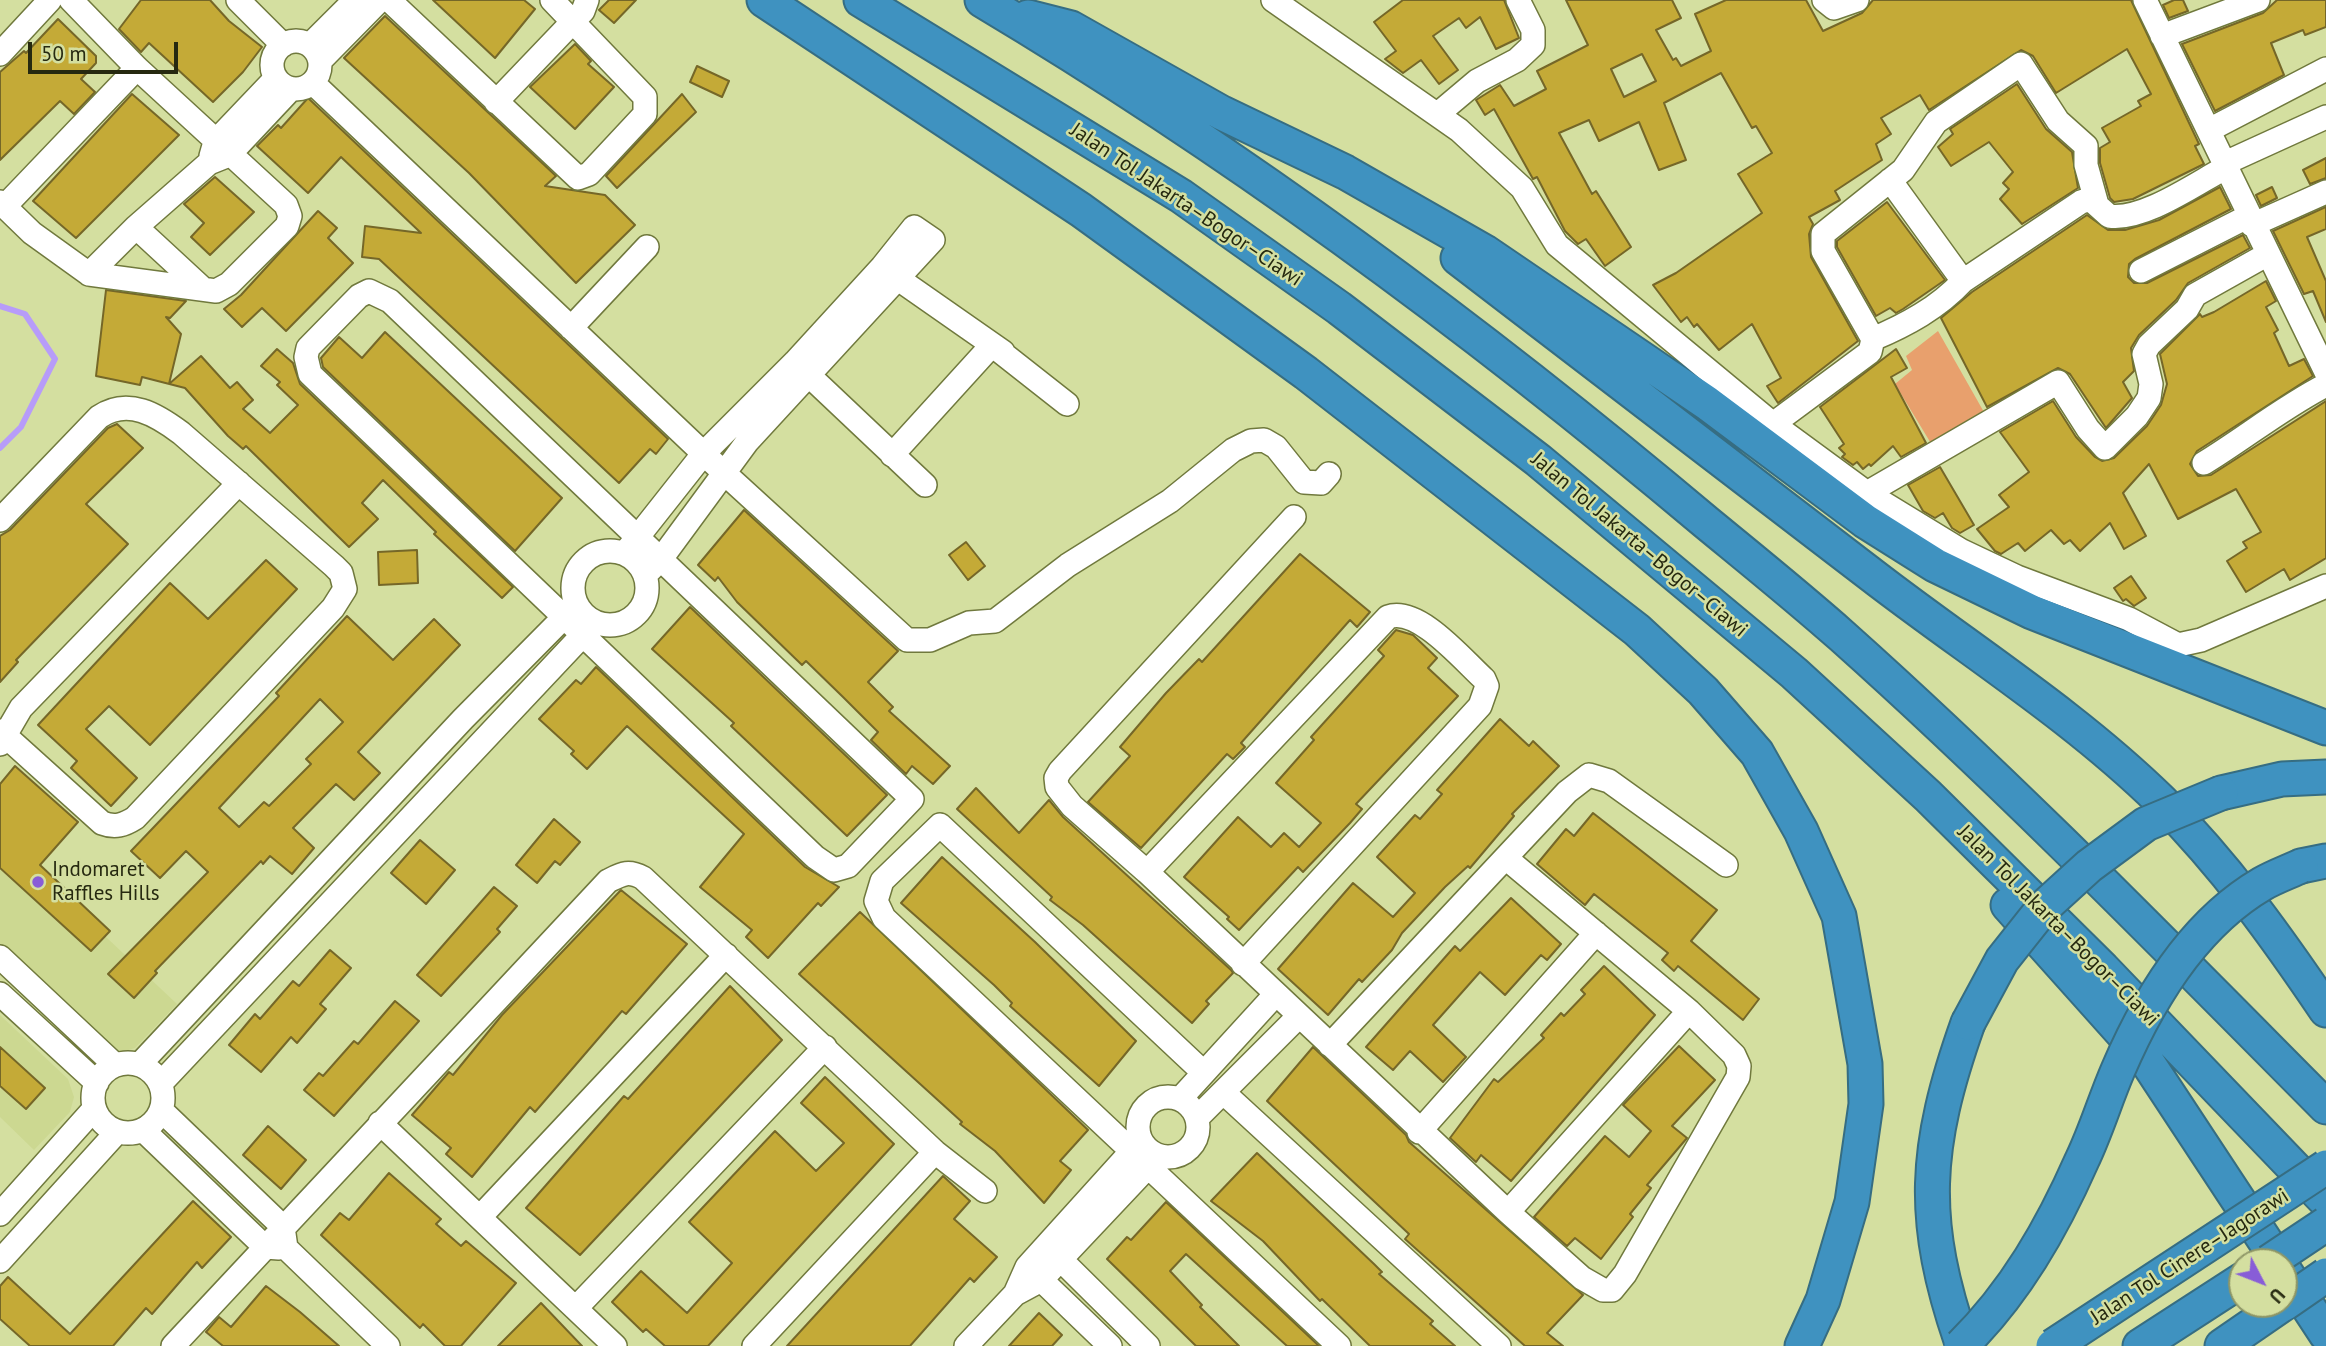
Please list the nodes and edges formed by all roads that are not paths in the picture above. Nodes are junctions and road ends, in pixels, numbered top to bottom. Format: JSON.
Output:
{"nodes":[{"id":1,"x":50,"y":0,"type":"edge"},
{"id":2,"x":71,"y":0,"type":"edge"},
{"id":3,"x":238,"y":0,"type":"edge"},
{"id":4,"x":355,"y":0,"type":"edge"},
{"id":5,"x":380,"y":0,"type":"edge"},
{"id":6,"x":389,"y":0,"type":"edge"},
{"id":7,"x":552,"y":0,"type":"edge"},
{"id":8,"x":587,"y":0,"type":"edge"},
{"id":9,"x":764,"y":0,"type":"edge"},
{"id":10,"x":861,"y":0,"type":"edge"},
{"id":11,"x":1273,"y":0,"type":"edge"},
{"id":12,"x":1518,"y":0,"type":"edge"},
{"id":13,"x":1824,"y":0,"type":"edge"},
{"id":14,"x":1857,"y":0,"type":"edge"},
{"id":15,"x":2145,"y":0,"type":"edge"},
{"id":16,"x":2258,"y":0,"type":"edge"},
{"id":17,"x":988,"y":4,"type":"edge"},
{"id":18,"x":572,"y":23,"type":"junction"},
{"id":19,"x":2162,"y":36,"type":"junction"},
{"id":20,"x":283,"y":45,"type":"junction"},
{"id":21,"x":315,"y":53,"type":"junction"},
{"id":22,"x":0,"y":54,"type":"edge"},
{"id":23,"x":137,"y":68,"type":"junction"},
{"id":24,"x":2326,"y":69,"type":"edge"},
{"id":25,"x":293,"y":83,"type":"junction"},
{"id":26,"x":495,"y":102,"type":"junction"},
{"id":27,"x":1439,"y":113,"type":"junction"},
{"id":28,"x":2326,"y":117,"type":"edge"},
{"id":29,"x":2209,"y":130,"type":"junction"},
{"id":30,"x":217,"y":153,"type":"junction"},
{"id":31,"x":2224,"y":166,"type":"junction"},
{"id":32,"x":1345,"y":172,"type":"junction"},
{"id":33,"x":1890,"y":180,"type":"junction"},
{"id":34,"x":2326,"y":192,"type":"edge"},
{"id":35,"x":2096,"y":201,"type":"junction"},
{"id":36,"x":3,"y":204,"type":"edge"},
{"id":37,"x":2251,"y":220,"type":"junction"},
{"id":38,"x":135,"y":227,"type":"junction"},
{"id":39,"x":647,"y":247,"type":"dead end"},
{"id":40,"x":2269,"y":254,"type":"junction"},
{"id":41,"x":2141,"y":271,"type":"dead end"},
{"id":42,"x":89,"y":274,"type":"junction"},
{"id":43,"x":1963,"y":281,"type":"junction"},
{"id":44,"x":202,"y":288,"type":"junction"},
{"id":45,"x":571,"y":328,"type":"junction"},
{"id":46,"x":1873,"y":339,"type":"junction"},
{"id":47,"x":992,"y":345,"type":"junction"},
{"id":48,"x":802,"y":369,"type":"junction"},
{"id":49,"x":2326,"y":372,"type":"edge"},
{"id":50,"x":2326,"y":386,"type":"edge"},
{"id":51,"x":1070,"y":402,"type":"dead end"},
{"id":52,"x":1773,"y":424,"type":"junction"},
{"id":53,"x":705,"y":453,"type":"junction"},
{"id":54,"x":892,"y":454,"type":"junction"},
{"id":55,"x":2204,"y":463,"type":"dead end"},
{"id":56,"x":722,"y":471,"type":"junction"},
{"id":57,"x":1329,"y":474,"type":"dead end"},
{"id":58,"x":239,"y":483,"type":"junction"},
{"id":59,"x":925,"y":485,"type":"dead end"},
{"id":60,"x":1867,"y":493,"type":"junction"},
{"id":61,"x":1294,"y":517,"type":"dead end"},
{"id":62,"x":0,"y":520,"type":"edge"},
{"id":63,"x":632,"y":545,"type":"junction"},
{"id":64,"x":653,"y":567,"type":"junction"},
{"id":65,"x":2326,"y":586,"type":"edge"},
{"id":66,"x":569,"y":612,"type":"junction"},
{"id":67,"x":589,"y":630,"type":"junction"},
{"id":68,"x":2326,"y":728,"type":"edge"},
{"id":69,"x":2,"y":733,"type":"edge"},
{"id":70,"x":2326,"y":777,"type":"edge"},
{"id":71,"x":1928,"y":796,"type":"junction"},
{"id":72,"x":1507,"y":859,"type":"junction"},
{"id":73,"x":2314,"y":864,"type":"edge"},
{"id":74,"x":1726,"y":865,"type":"dead end"},
{"id":75,"x":1147,"y":872,"type":"junction"},
{"id":76,"x":1596,"y":933,"type":"junction"},
{"id":77,"x":726,"y":955,"type":"junction"},
{"id":78,"x":0,"y":957,"type":"edge"},
{"id":79,"x":1243,"y":964,"type":"junction"},
{"id":80,"x":0,"y":994,"type":"edge"},
{"id":81,"x":1275,"y":995,"type":"junction"},
{"id":82,"x":2326,"y":1010,"type":"edge"},
{"id":83,"x":1689,"y":1011,"type":"junction"},
{"id":84,"x":1298,"y":1017,"type":"junction"},
{"id":85,"x":1330,"y":1045,"type":"junction"},
{"id":86,"x":825,"y":1047,"type":"junction"},
{"id":87,"x":140,"y":1064,"type":"junction"},
{"id":88,"x":115,"y":1065,"type":"junction"},
{"id":89,"x":1203,"y":1072,"type":"junction"},
{"id":90,"x":97,"y":1083,"type":"junction"},
{"id":91,"x":161,"y":1083,"type":"junction"},
{"id":92,"x":1224,"y":1093,"type":"junction"},
{"id":93,"x":1180,"y":1099,"type":"junction"},
{"id":94,"x":2326,"y":1107,"type":"edge"},
{"id":95,"x":94,"y":1109,"type":"junction"},
{"id":96,"x":162,"y":1111,"type":"junction"},
{"id":97,"x":1197,"y":1118,"type":"junction"},
{"id":98,"x":380,"y":1123,"type":"junction"},
{"id":99,"x":143,"y":1130,"type":"junction"},
{"id":100,"x":117,"y":1132,"type":"junction"},
{"id":101,"x":1419,"y":1132,"type":"junction"},
{"id":102,"x":1136,"y":1147,"type":"junction"},
{"id":103,"x":935,"y":1153,"type":"junction"},
{"id":104,"x":1154,"y":1162,"type":"junction"},
{"id":105,"x":2326,"y":1167,"type":"edge"},
{"id":106,"x":985,"y":1191,"type":"dead end"},
{"id":107,"x":2326,"y":1201,"type":"edge"},
{"id":108,"x":1508,"y":1212,"type":"junction"},
{"id":109,"x":0,"y":1214,"type":"edge"},
{"id":110,"x":480,"y":1217,"type":"junction"},
{"id":111,"x":2326,"y":1224,"type":"edge"},
{"id":112,"x":278,"y":1241,"type":"junction"},
{"id":113,"x":2270,"y":1248,"type":"edge"},
{"id":114,"x":2290,"y":1248,"type":"edge"},
{"id":115,"x":1053,"y":1252,"type":"junction"},
{"id":116,"x":0,"y":1261,"type":"edge"},
{"id":117,"x":1034,"y":1274,"type":"junction"},
{"id":118,"x":2326,"y":1275,"type":"edge"},
{"id":119,"x":2228,"y":1289,"type":"edge"},
{"id":120,"x":2298,"y":1291,"type":"edge"},
{"id":121,"x":2298,"y":1294,"type":"edge"},
{"id":122,"x":576,"y":1308,"type":"junction"},
{"id":123,"x":2263,"y":1318,"type":"edge"},
{"id":124,"x":2326,"y":1334,"type":"edge"},
{"id":125,"x":173,"y":1346,"type":"edge"},
{"id":126,"x":388,"y":1346,"type":"edge"},
{"id":127,"x":615,"y":1346,"type":"edge"},
{"id":128,"x":754,"y":1346,"type":"edge"},
{"id":129,"x":966,"y":1346,"type":"edge"},
{"id":130,"x":1110,"y":1346,"type":"edge"},
{"id":131,"x":1148,"y":1346,"type":"edge"},
{"id":132,"x":1339,"y":1346,"type":"edge"},
{"id":133,"x":1500,"y":1346,"type":"edge"},
{"id":134,"x":1802,"y":1346,"type":"edge"},
{"id":135,"x":1962,"y":1346,"type":"edge"},
{"id":136,"x":2053,"y":1346,"type":"edge"},
{"id":137,"x":2140,"y":1346,"type":"edge"},
{"id":138,"x":2222,"y":1346,"type":"edge"}],
"edges":[{"from":1,"to":22,"type":"street"},
{"from":2,"to":23,"type":"street"},
{"from":3,"to":20,"type":"street"},
{"from":4,"to":21,"type":"street"},
{"from":5,"to":21,"type":"street"},
{"from":6,"to":26,"type":"street"},
{"from":7,"to":18,"type":"street"},
{"from":8,"to":18,"type":"street"},
{"from":9,"to":134,"type":"highway"},
{"from":10,"to":71,"type":"highway","name":"Jalan Tol Jakarta–Bogor–Ciawi"},
{"from":11,"to":27,"type":"street"},
{"from":12,"to":27,"type":"street"},
{"from":13,"to":14,"type":"street"},
{"from":15,"to":19,"type":"street"},
{"from":16,"to":19,"type":"street"},
{"from":17,"to":32,"type":"highway"},
{"from":17,"to":94,"type":"highway"},
{"from":18,"to":26,"type":"street"},
{"from":18,"to":26,"type":"street"},
{"from":19,"to":29,"type":"street"},
{"from":20,"to":21,"type":"street"},
{"from":20,"to":25,"type":"street"},
{"from":21,"to":25,"type":"street"},
{"from":23,"to":30,"type":"street"},
{"from":23,"to":36,"type":"street"},
{"from":24,"to":29,"type":"street"},
{"from":25,"to":30,"type":"street"},
{"from":25,"to":45,"type":"street"},
{"from":27,"to":52,"type":"street"},
{"from":28,"to":31,"type":"street"},
{"from":29,"to":31,"type":"street"},
{"from":30,"to":38,"type":"street"},
{"from":30,"to":44,"type":"street"},
{"from":31,"to":35,"type":"street"},
{"from":31,"to":37,"type":"street"},
{"from":32,"to":68,"type":"highway"},
{"from":32,"to":82,"type":"highway"},
{"from":33,"to":35,"type":"street"},
{"from":33,"to":43,"type":"street"},
{"from":33,"to":46,"type":"street"},
{"from":34,"to":37,"type":"street"},
{"from":35,"to":43,"type":"street"},
{"from":36,"to":42,"type":"street"},
{"from":37,"to":40,"type":"street"},
{"from":37,"to":41,"type":"street"},
{"from":38,"to":42,"type":"street"},
{"from":38,"to":44,"type":"street"},
{"from":39,"to":45,"type":"street"},
{"from":40,"to":49,"type":"street"},
{"from":40,"to":60,"type":"street"},
{"from":42,"to":44,"type":"street"},
{"from":43,"to":46,"type":"street"},
{"from":45,"to":53,"type":"street"},
{"from":46,"to":52,"type":"street"},
{"from":47,"to":48,"type":"street"},
{"from":47,"to":51,"type":"street"},
{"from":47,"to":54,"type":"street"},
{"from":48,"to":53,"type":"street"},
{"from":48,"to":54,"type":"street"},
{"from":48,"to":56,"type":"street"},
{"from":50,"to":55,"type":"street"},
{"from":52,"to":60,"type":"street"},
{"from":53,"to":56,"type":"street"},
{"from":53,"to":63,"type":"street"},
{"from":54,"to":59,"type":"street"},
{"from":56,"to":57,"type":"street"},
{"from":56,"to":64,"type":"street"},
{"from":58,"to":62,"type":"street"},
{"from":58,"to":69,"type":"street"},
{"from":58,"to":69,"type":"street"},
{"from":60,"to":65,"type":"street"},
{"from":61,"to":75,"type":"street"},
{"from":63,"to":64,"type":"street"},
{"from":63,"to":66,"type":"street"},
{"from":63,"to":66,"type":"street"},
{"from":64,"to":67,"type":"street"},
{"from":64,"to":67,"type":"street"},
{"from":66,"to":67,"type":"street"},
{"from":66,"to":87,"type":"street"},
{"from":67,"to":91,"type":"street"},
{"from":70,"to":135,"type":"highway","bridge":true},
{"from":71,"to":107,"type":"highway","name":"Jalan Tol Jakarta–Bogor–Ciawi"},
{"from":71,"to":113,"type":"highway"},
{"from":72,"to":74,"type":"street"},
{"from":72,"to":76,"type":"street"},
{"from":72,"to":85,"type":"street"},
{"from":73,"to":135,"type":"highway","bridge":true},
{"from":75,"to":79,"type":"street"},
{"from":75,"to":79,"type":"street"},
{"from":76,"to":83,"type":"street"},
{"from":76,"to":101,"type":"street"},
{"from":77,"to":86,"type":"street"},
{"from":77,"to":98,"type":"street"},
{"from":77,"to":110,"type":"street"},
{"from":78,"to":88,"type":"street"},
{"from":79,"to":81,"type":"street"},
{"from":80,"to":90,"type":"street"},
{"from":81,"to":84,"type":"street"},
{"from":81,"to":89,"type":"street"},
{"from":83,"to":108,"type":"street"},
{"from":83,"to":108,"type":"street"},
{"from":84,"to":85,"type":"street"},
{"from":84,"to":92,"type":"street"},
{"from":85,"to":101,"type":"street"},
{"from":86,"to":103,"type":"street"},
{"from":86,"to":122,"type":"street"},
{"from":87,"to":88,"type":"street"},
{"from":87,"to":91,"type":"street"},
{"from":88,"to":90,"type":"street"},
{"from":89,"to":93,"type":"street"},
{"from":89,"to":102,"type":"street"},
{"from":90,"to":95,"type":"street"},
{"from":91,"to":96,"type":"street"},
{"from":92,"to":97,"type":"street"},
{"from":92,"to":133,"type":"street"},
{"from":93,"to":97,"type":"street"},
{"from":93,"to":102,"type":"street"},
{"from":95,"to":100,"type":"street"},
{"from":95,"to":109,"type":"street"},
{"from":96,"to":99,"type":"street"},
{"from":96,"to":112,"type":"street"},
{"from":97,"to":104,"type":"street"},
{"from":98,"to":110,"type":"street"},
{"from":98,"to":112,"type":"street"},
{"from":99,"to":100,"type":"street"},
{"from":99,"to":112,"type":"street"},
{"from":100,"to":116,"type":"street"},
{"from":101,"to":108,"type":"street"},
{"from":102,"to":104,"type":"street"},
{"from":102,"to":115,"type":"street"},
{"from":103,"to":106,"type":"street"},
{"from":103,"to":128,"type":"street"},
{"from":104,"to":115,"type":"street"},
{"from":104,"to":132,"type":"street"},
{"from":105,"to":136,"type":"highway","name":"Jalan Tol Cinere–Jagorawi","bridge":true},
{"from":110,"to":122,"type":"street"},
{"from":111,"to":114,"type":"highway","bridge":true},
{"from":112,"to":125,"type":"street"},
{"from":112,"to":126,"type":"street"},
{"from":115,"to":117,"type":"street"},
{"from":115,"to":131,"type":"street"},
{"from":117,"to":129,"type":"street"},
{"from":117,"to":130,"type":"street"},
{"from":118,"to":121,"type":"highway","bridge":true},
{"from":119,"to":137,"type":"highway"},
{"from":120,"to":124,"type":"highway"},
{"from":122,"to":127,"type":"street"},
{"from":123,"to":138,"type":"highway"}]}
